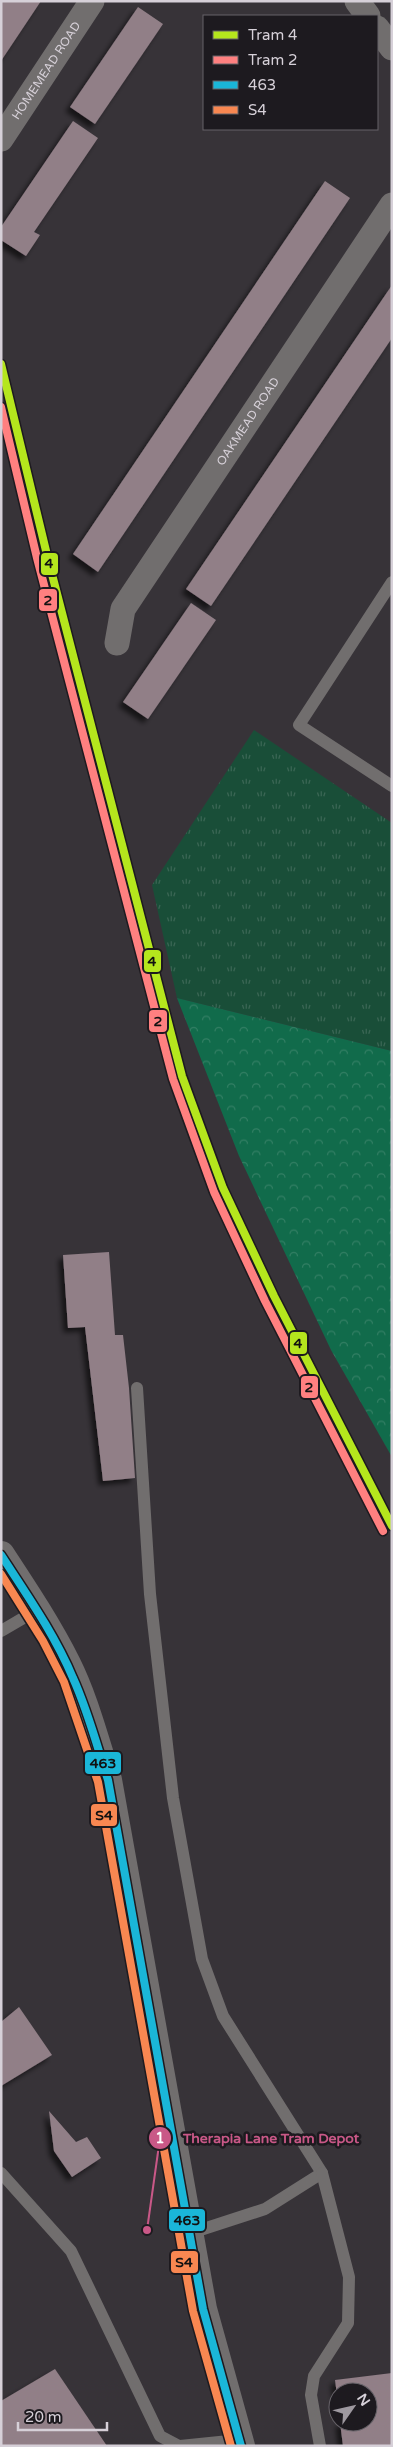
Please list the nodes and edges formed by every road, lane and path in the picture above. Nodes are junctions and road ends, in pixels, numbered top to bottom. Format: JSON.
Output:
{"nodes":[{"id":1,"x":92,"y":1,"type":"edge"},
{"id":2,"x":357,"y":1,"type":"edge"},
{"id":3,"x":367,"y":15,"type":"edge"},
{"id":4,"x":378,"y":29,"type":"edge"},
{"id":5,"x":392,"y":48,"type":"edge"},
{"id":6,"x":1,"y":139,"type":"edge"},
{"id":7,"x":392,"y":206,"type":"edge"},
{"id":8,"x":392,"y":582,"type":"edge"},
{"id":9,"x":117,"y":643,"type":"dead end"},
{"id":10,"x":392,"y":786,"type":"edge"},
{"id":11,"x":137,"y":1388,"type":"dead end"},
{"id":12,"x":1,"y":1555,"type":"edge"},
{"id":13,"x":37,"y":1610,"type":"junction"},
{"id":14,"x":1,"y":1631,"type":"edge"},
{"id":15,"x":1,"y":2173,"type":"edge"},
{"id":16,"x":322,"y":2173,"type":"junction"},
{"id":17,"x":188,"y":2234,"type":"junction"},
{"id":18,"x":240,"y":2443,"type":"edge"},
{"id":19,"x":180,"y":2446,"type":"edge"},
{"id":20,"x":320,"y":2446,"type":"edge"}],
"edges":[{"from":1,"to":6,"type":"street","name":"HOMEMEAD ROAD"},
{"from":2,"to":3,"type":"street"},
{"from":4,"to":5,"type":"street"},
{"from":7,"to":9,"type":"street","name":"OAKMEAD ROAD"},
{"from":8,"to":10,"type":"lane"},
{"from":11,"to":16,"type":"lane"},
{"from":12,"to":13,"type":"street"},
{"from":13,"to":14,"type":"lane"},
{"from":13,"to":17,"type":"street"},
{"from":15,"to":19,"type":"lane"},
{"from":16,"to":17,"type":"lane"},
{"from":16,"to":20,"type":"lane"},
{"from":17,"to":18,"type":"street"},
{"from":18,"to":19,"type":"lane"}]}
